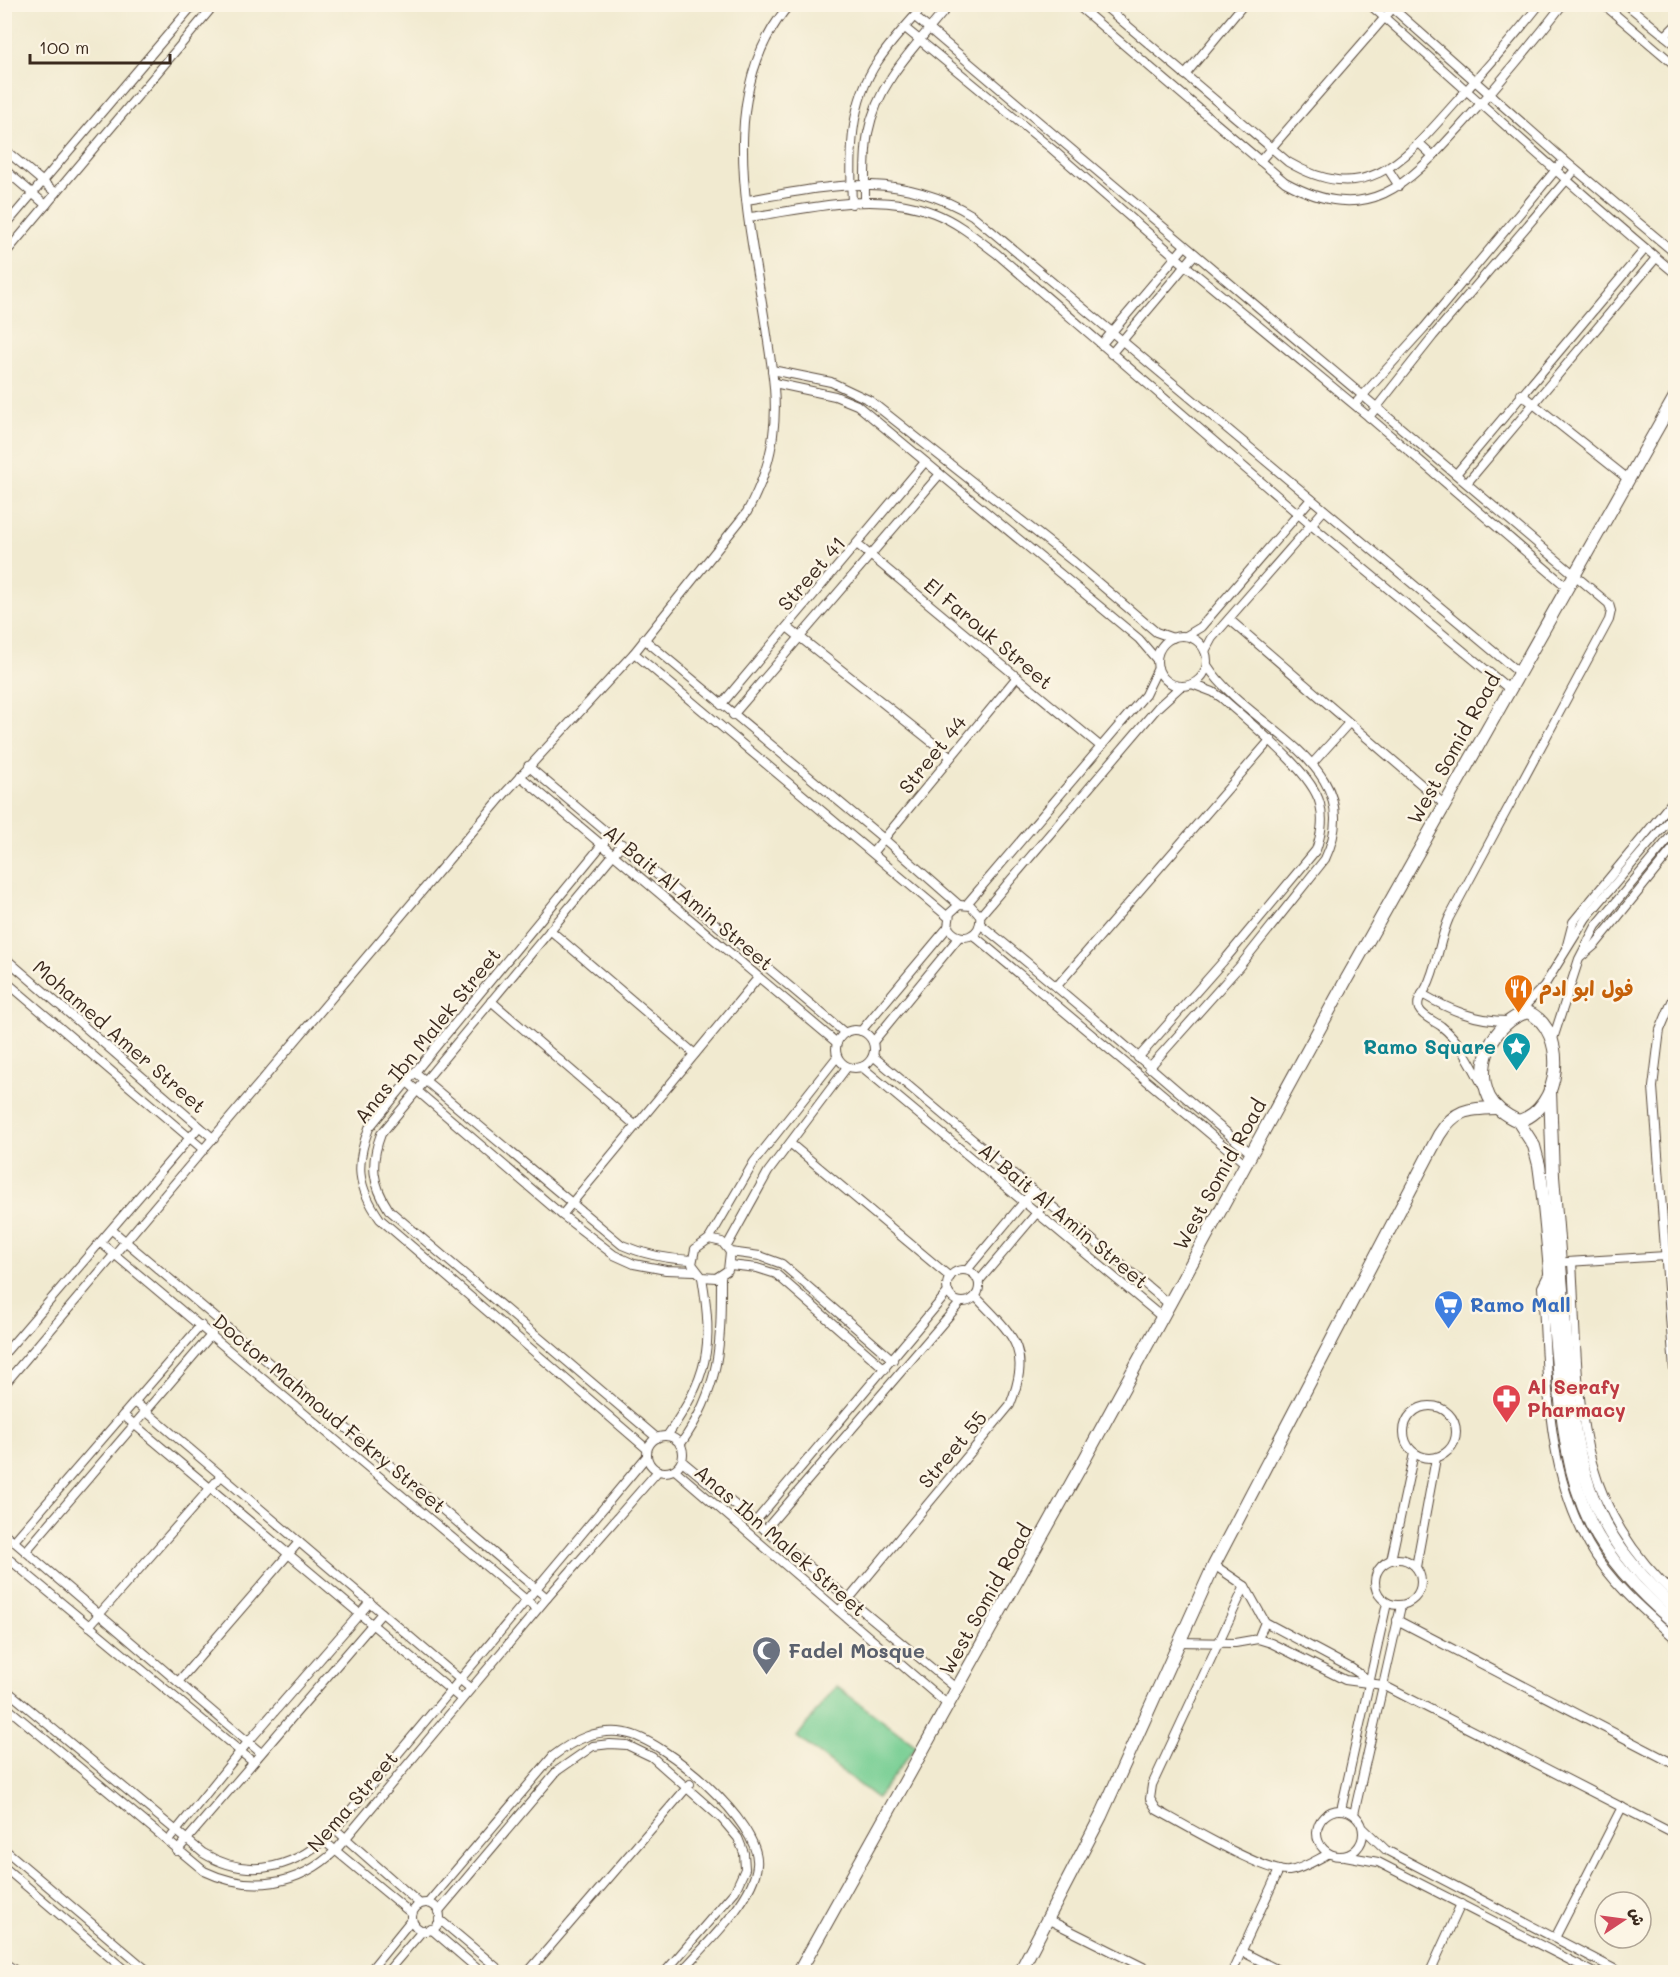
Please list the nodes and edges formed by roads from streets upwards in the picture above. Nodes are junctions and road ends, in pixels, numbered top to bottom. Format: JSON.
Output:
{"nodes":[{"id":1,"x":194,"y":4,"type":"edge"},
{"id":2,"x":215,"y":4,"type":"edge"},
{"id":3,"x":790,"y":4,"type":"edge"},
{"id":4,"x":925,"y":4,"type":"edge"},
{"id":5,"x":950,"y":4,"type":"edge"},
{"id":6,"x":1076,"y":4,"type":"edge"},
{"id":7,"x":1095,"y":4,"type":"edge"},
{"id":8,"x":1102,"y":4,"type":"edge"},
{"id":9,"x":1244,"y":4,"type":"edge"},
{"id":10,"x":1369,"y":4,"type":"edge"},
{"id":11,"x":1540,"y":4,"type":"edge"},
{"id":12,"x":1563,"y":4,"type":"edge"},
{"id":13,"x":1603,"y":4,"type":"edge"},
{"id":14,"x":1626,"y":4,"type":"edge"},
{"id":15,"x":1390,"y":6,"type":"edge"},
{"id":16,"x":1087,"y":13,"type":"junction"},
{"id":17,"x":915,"y":17,"type":"junction"},
{"id":18,"x":1384,"y":18,"type":"junction"},
{"id":19,"x":1676,"y":25,"type":"edge"},
{"id":20,"x":905,"y":28,"type":"junction"},
{"id":21,"x":930,"y":28,"type":"junction"},
{"id":22,"x":1665,"y":36,"type":"junction"},
{"id":23,"x":920,"y":40,"type":"junction"},
{"id":24,"x":1676,"y":45,"type":"edge"},
{"id":25,"x":1676,"y":66,"type":"edge"},
{"id":26,"x":1185,"y":75,"type":"junction"},
{"id":27,"x":1476,"y":80,"type":"junction"},
{"id":28,"x":1468,"y":90,"type":"junction"},
{"id":29,"x":1491,"y":94,"type":"junction"},
{"id":30,"x":1216,"y":102,"type":"junction"},
{"id":31,"x":1482,"y":102,"type":"junction"},
{"id":32,"x":1206,"y":115,"type":"junction"},
{"id":33,"x":1419,"y":143,"type":"junction"},
{"id":34,"x":1271,"y":148,"type":"junction"},
{"id":35,"x":4,"y":149,"type":"edge"},
{"id":36,"x":1433,"y":156,"type":"junction"},
{"id":37,"x":1564,"y":160,"type":"junction"},
{"id":38,"x":1260,"y":161,"type":"junction"},
{"id":39,"x":4,"y":169,"type":"edge"},
{"id":40,"x":1388,"y":169,"type":"junction"},
{"id":41,"x":1575,"y":170,"type":"junction"},
{"id":42,"x":1555,"y":171,"type":"junction"},
{"id":43,"x":1568,"y":181,"type":"junction"},
{"id":44,"x":43,"y":182,"type":"junction"},
{"id":45,"x":851,"y":183,"type":"junction"},
{"id":46,"x":865,"y":183,"type":"junction"},
{"id":47,"x":1399,"y":186,"type":"junction"},
{"id":48,"x":33,"y":193,"type":"junction"},
{"id":49,"x":56,"y":193,"type":"junction"},
{"id":50,"x":747,"y":200,"type":"junction"},
{"id":51,"x":865,"y":202,"type":"junction"},
{"id":52,"x":852,"y":204,"type":"junction"},
{"id":53,"x":46,"y":205,"type":"junction"},
{"id":54,"x":750,"y":217,"type":"junction"},
{"id":55,"x":4,"y":227,"type":"edge"},
{"id":56,"x":1185,"y":246,"type":"junction"},
{"id":57,"x":1645,"y":249,"type":"junction"},
{"id":58,"x":1195,"y":254,"type":"junction"},
{"id":59,"x":1676,"y":254,"type":"edge"},
{"id":60,"x":4,"y":255,"type":"edge"},
{"id":61,"x":1175,"y":257,"type":"junction"},
{"id":62,"x":1656,"y":258,"type":"junction"},
{"id":63,"x":1185,"y":265,"type":"junction"},
{"id":64,"x":1676,"y":274,"type":"edge"},
{"id":65,"x":1601,"y":303,"type":"junction"},
{"id":66,"x":1612,"y":312,"type":"junction"},
{"id":67,"x":1112,"y":332,"type":"junction"},
{"id":68,"x":1575,"y":334,"type":"junction"},
{"id":69,"x":1122,"y":340,"type":"junction"},
{"id":70,"x":1586,"y":343,"type":"junction"},
{"id":71,"x":1101,"y":345,"type":"junction"},
{"id":72,"x":1111,"y":354,"type":"junction"},
{"id":73,"x":772,"y":370,"type":"junction"},
{"id":74,"x":774,"y":383,"type":"junction"},
{"id":75,"x":1363,"y":393,"type":"junction"},
{"id":76,"x":1521,"y":394,"type":"junction"},
{"id":77,"x":1676,"y":395,"type":"edge"},
{"id":78,"x":1355,"y":404,"type":"junction"},
{"id":79,"x":1534,"y":404,"type":"junction"},
{"id":80,"x":1377,"y":406,"type":"junction"},
{"id":81,"x":1369,"y":417,"type":"junction"},
{"id":82,"x":1496,"y":426,"type":"junction"},
{"id":83,"x":1506,"y":436,"type":"junction"},
{"id":84,"x":941,"y":456,"type":"junction"},
{"id":85,"x":928,"y":465,"type":"junction"},
{"id":86,"x":940,"y":474,"type":"junction"},
{"id":87,"x":1456,"y":474,"type":"junction"},
{"id":88,"x":1628,"y":479,"type":"junction"},
{"id":89,"x":1467,"y":483,"type":"junction"},
{"id":90,"x":1311,"y":499,"type":"junction"},
{"id":91,"x":1324,"y":510,"type":"junction"},
{"id":92,"x":1298,"y":514,"type":"junction"},
{"id":93,"x":1311,"y":525,"type":"junction"},
{"id":94,"x":858,"y":545,"type":"junction"},
{"id":95,"x":870,"y":555,"type":"junction"},
{"id":96,"x":1575,"y":575,"type":"junction"},
{"id":97,"x":1568,"y":588,"type":"junction"},
{"id":98,"x":1229,"y":619,"type":"junction"},
{"id":99,"x":787,"y":627,"type":"junction"},
{"id":100,"x":1186,"y":636,"type":"junction"},
{"id":101,"x":800,"y":637,"type":"junction"},
{"id":102,"x":1173,"y":638,"type":"junction"},
{"id":103,"x":644,"y":639,"type":"junction"},
{"id":104,"x":1205,"y":651,"type":"junction"},
{"id":105,"x":633,"y":653,"type":"junction"},
{"id":106,"x":1158,"y":664,"type":"junction"},
{"id":107,"x":1207,"y":665,"type":"junction"},
{"id":108,"x":1518,"y":672,"type":"junction"},
{"id":109,"x":1017,"y":677,"type":"junction"},
{"id":110,"x":1192,"y":684,"type":"junction"},
{"id":111,"x":1182,"y":686,"type":"junction"},
{"id":112,"x":1508,"y":688,"type":"junction"},
{"id":113,"x":727,"y":710,"type":"junction"},
{"id":114,"x":719,"y":722,"type":"junction"},
{"id":115,"x":1349,"y":723,"type":"junction"},
{"id":116,"x":1276,"y":732,"type":"junction"},
{"id":117,"x":1269,"y":741,"type":"junction"},
{"id":118,"x":1100,"y":746,"type":"junction"},
{"id":119,"x":951,"y":757,"type":"junction"},
{"id":120,"x":1312,"y":764,"type":"junction"},
{"id":121,"x":528,"y":766,"type":"junction"},
{"id":122,"x":520,"y":776,"type":"junction"},
{"id":123,"x":1676,"y":797,"type":"edge"},
{"id":124,"x":1445,"y":805,"type":"junction"},
{"id":125,"x":1676,"y":812,"type":"edge"},
{"id":126,"x":1659,"y":825,"type":"junction"},
{"id":127,"x":1676,"y":830,"type":"edge"},
{"id":128,"x":610,"y":835,"type":"junction"},
{"id":129,"x":884,"y":839,"type":"junction"},
{"id":130,"x":622,"y":844,"type":"junction"},
{"id":131,"x":602,"y":845,"type":"junction"},
{"id":132,"x":1676,"y":845,"type":"edge"},
{"id":133,"x":873,"y":852,"type":"junction"},
{"id":134,"x":613,"y":854,"type":"junction"},
{"id":135,"x":963,"y":905,"type":"junction"},
{"id":136,"x":948,"y":917,"type":"junction"},
{"id":137,"x":980,"y":920,"type":"junction"},
{"id":138,"x":948,"y":927,"type":"junction"},
{"id":139,"x":550,"y":930,"type":"junction"},
{"id":140,"x":973,"y":936,"type":"junction"},
{"id":141,"x":959,"y":937,"type":"junction"},
{"id":142,"x":4,"y":957,"type":"edge"},
{"id":143,"x":1227,"y":957,"type":"junction"},
{"id":144,"x":1579,"y":959,"type":"junction"},
{"id":145,"x":1239,"y":967,"type":"junction"},
{"id":146,"x":758,"y":978,"type":"junction"},
{"id":147,"x":4,"y":980,"type":"edge"},
{"id":148,"x":1057,"y":986,"type":"junction"},
{"id":149,"x":1676,"y":992,"type":"edge"},
{"id":150,"x":1422,"y":994,"type":"junction"},
{"id":151,"x":491,"y":1001,"type":"junction"},
{"id":152,"x":1511,"y":1019,"type":"junction"},
{"id":153,"x":861,"y":1031,"type":"junction"},
{"id":154,"x":845,"y":1033,"type":"junction"},
{"id":155,"x":873,"y":1042,"type":"junction"},
{"id":156,"x":1552,"y":1042,"type":"junction"},
{"id":157,"x":837,"y":1043,"type":"junction"},
{"id":158,"x":695,"y":1054,"type":"junction"},
{"id":159,"x":873,"y":1056,"type":"junction"},
{"id":160,"x":837,"y":1057,"type":"junction"},
{"id":161,"x":1143,"y":1063,"type":"junction"},
{"id":162,"x":847,"y":1067,"type":"junction"},
{"id":163,"x":862,"y":1067,"type":"junction"},
{"id":164,"x":415,"y":1072,"type":"junction"},
{"id":165,"x":1135,"y":1074,"type":"junction"},
{"id":166,"x":425,"y":1081,"type":"junction"},
{"id":167,"x":407,"y":1082,"type":"junction"},
{"id":168,"x":417,"y":1090,"type":"junction"},
{"id":169,"x":1550,"y":1090,"type":"junction"},
{"id":170,"x":1489,"y":1097,"type":"junction"},
{"id":171,"x":1497,"y":1108,"type":"junction"},
{"id":172,"x":1518,"y":1121,"type":"junction"},
{"id":173,"x":636,"y":1126,"type":"junction"},
{"id":174,"x":199,"y":1127,"type":"junction"},
{"id":175,"x":190,"y":1138,"type":"junction"},
{"id":176,"x":214,"y":1139,"type":"junction"},
{"id":177,"x":791,"y":1144,"type":"junction"},
{"id":178,"x":204,"y":1150,"type":"junction"},
{"id":179,"x":1250,"y":1159,"type":"junction"},
{"id":180,"x":1033,"y":1191,"type":"junction"},
{"id":181,"x":1046,"y":1202,"type":"junction"},
{"id":182,"x":1023,"y":1203,"type":"junction"},
{"id":183,"x":571,"y":1204,"type":"junction"},
{"id":184,"x":1036,"y":1214,"type":"junction"},
{"id":185,"x":562,"y":1215,"type":"junction"},
{"id":186,"x":111,"y":1230,"type":"junction"},
{"id":187,"x":709,"y":1239,"type":"junction"},
{"id":188,"x":101,"y":1243,"type":"junction"},
{"id":189,"x":126,"y":1243,"type":"junction"},
{"id":190,"x":728,"y":1249,"type":"junction"},
{"id":191,"x":116,"y":1255,"type":"junction"},
{"id":192,"x":1666,"y":1256,"type":"junction"},
{"id":193,"x":692,"y":1260,"type":"junction"},
{"id":194,"x":1567,"y":1262,"type":"junction"},
{"id":195,"x":730,"y":1265,"type":"junction"},
{"id":196,"x":1549,"y":1268,"type":"junction"},
{"id":197,"x":968,"y":1270,"type":"junction"},
{"id":198,"x":699,"y":1274,"type":"junction"},
{"id":199,"x":721,"y":1276,"type":"junction"},
{"id":200,"x":950,"y":1276,"type":"junction"},
{"id":201,"x":979,"y":1281,"type":"junction"},
{"id":202,"x":948,"y":1292,"type":"junction"},
{"id":203,"x":976,"y":1297,"type":"junction"},
{"id":204,"x":492,"y":1298,"type":"junction"},
{"id":205,"x":960,"y":1303,"type":"junction"},
{"id":206,"x":1170,"y":1305,"type":"junction"},
{"id":207,"x":484,"y":1308,"type":"junction"},
{"id":208,"x":1163,"y":1318,"type":"junction"},
{"id":209,"x":1549,"y":1324,"type":"junction"},
{"id":210,"x":201,"y":1325,"type":"junction"},
{"id":211,"x":212,"y":1334,"type":"junction"},
{"id":212,"x":4,"y":1354,"type":"edge"},
{"id":213,"x":888,"y":1365,"type":"junction"},
{"id":214,"x":897,"y":1374,"type":"junction"},
{"id":215,"x":4,"y":1385,"type":"edge"},
{"id":216,"x":1676,"y":1397,"type":"edge"},
{"id":217,"x":314,"y":1400,"type":"junction"},
{"id":218,"x":135,"y":1402,"type":"junction"},
{"id":219,"x":145,"y":1411,"type":"junction"},
{"id":220,"x":305,"y":1413,"type":"junction"},
{"id":221,"x":1577,"y":1414,"type":"junction"},
{"id":222,"x":123,"y":1415,"type":"junction"},
{"id":223,"x":134,"y":1424,"type":"junction"},
{"id":224,"x":667,"y":1436,"type":"junction"},
{"id":225,"x":657,"y":1438,"type":"junction"},
{"id":226,"x":680,"y":1445,"type":"junction"},
{"id":227,"x":647,"y":1453,"type":"junction"},
{"id":228,"x":1414,"y":1453,"type":"junction"},
{"id":229,"x":1436,"y":1458,"type":"junction"},
{"id":230,"x":682,"y":1461,"type":"junction"},
{"id":231,"x":675,"y":1470,"type":"junction"},
{"id":232,"x":658,"y":1471,"type":"junction"},
{"id":233,"x":221,"y":1476,"type":"junction"},
{"id":234,"x":211,"y":1489,"type":"junction"},
{"id":235,"x":760,"y":1526,"type":"junction"},
{"id":236,"x":4,"y":1533,"type":"edge"},
{"id":237,"x":751,"y":1536,"type":"junction"},
{"id":238,"x":14,"y":1541,"type":"junction"},
{"id":239,"x":299,"y":1542,"type":"junction"},
{"id":240,"x":26,"y":1551,"type":"junction"},
{"id":241,"x":289,"y":1554,"type":"junction"},
{"id":242,"x":4,"y":1555,"type":"edge"},
{"id":243,"x":1391,"y":1560,"type":"junction"},
{"id":244,"x":1214,"y":1565,"type":"junction"},
{"id":245,"x":1416,"y":1567,"type":"junction"},
{"id":246,"x":1245,"y":1586,"type":"junction"},
{"id":247,"x":537,"y":1589,"type":"junction"},
{"id":248,"x":1676,"y":1596,"type":"edge"},
{"id":249,"x":547,"y":1598,"type":"junction"},
{"id":250,"x":848,"y":1600,"type":"junction"},
{"id":251,"x":526,"y":1601,"type":"junction"},
{"id":252,"x":370,"y":1602,"type":"junction"},
{"id":253,"x":1388,"y":1603,"type":"junction"},
{"id":254,"x":1401,"y":1606,"type":"junction"},
{"id":255,"x":1676,"y":1609,"type":"edge"},
{"id":256,"x":537,"y":1610,"type":"junction"},
{"id":257,"x":839,"y":1611,"type":"junction"},
{"id":258,"x":382,"y":1613,"type":"junction"},
{"id":259,"x":360,"y":1614,"type":"junction"},
{"id":260,"x":99,"y":1615,"type":"junction"},
{"id":261,"x":1397,"y":1620,"type":"junction"},
{"id":262,"x":1265,"y":1622,"type":"junction"},
{"id":263,"x":373,"y":1624,"type":"junction"},
{"id":264,"x":1676,"y":1624,"type":"edge"},
{"id":265,"x":89,"y":1626,"type":"junction"},
{"id":266,"x":1258,"y":1639,"type":"junction"},
{"id":267,"x":1676,"y":1639,"type":"edge"},
{"id":268,"x":1178,"y":1642,"type":"junction"},
{"id":269,"x":1219,"y":1642,"type":"junction"},
{"id":270,"x":460,"y":1680,"type":"junction"},
{"id":271,"x":1370,"y":1681,"type":"junction"},
{"id":272,"x":178,"y":1682,"type":"junction"},
{"id":273,"x":1383,"y":1685,"type":"junction"},
{"id":274,"x":4,"y":1688,"type":"edge"},
{"id":275,"x":470,"y":1688,"type":"junction"},
{"id":276,"x":957,"y":1689,"type":"junction"},
{"id":277,"x":451,"y":1691,"type":"junction"},
{"id":278,"x":461,"y":1699,"type":"junction"},
{"id":279,"x":4,"y":1705,"type":"edge"},
{"id":280,"x":948,"y":1705,"type":"junction"},
{"id":281,"x":248,"y":1742,"type":"junction"},
{"id":282,"x":240,"y":1752,"type":"junction"},
{"id":283,"x":261,"y":1753,"type":"junction"},
{"id":284,"x":253,"y":1762,"type":"junction"},
{"id":285,"x":1676,"y":1765,"type":"edge"},
{"id":286,"x":696,"y":1777,"type":"junction"},
{"id":287,"x":687,"y":1788,"type":"junction"},
{"id":288,"x":1623,"y":1807,"type":"junction"},
{"id":289,"x":1341,"y":1810,"type":"junction"},
{"id":290,"x":1354,"y":1814,"type":"junction"},
{"id":291,"x":736,"y":1815,"type":"junction"},
{"id":292,"x":727,"y":1823,"type":"junction"},
{"id":293,"x":1362,"y":1828,"type":"junction"},
{"id":294,"x":336,"y":1829,"type":"junction"},
{"id":295,"x":176,"y":1832,"type":"junction"},
{"id":296,"x":1676,"y":1835,"type":"edge"},
{"id":297,"x":346,"y":1838,"type":"junction"},
{"id":298,"x":186,"y":1840,"type":"junction"},
{"id":299,"x":324,"y":1841,"type":"junction"},
{"id":300,"x":167,"y":1842,"type":"junction"},
{"id":301,"x":4,"y":1850,"type":"edge"},
{"id":302,"x":336,"y":1850,"type":"junction"},
{"id":303,"x":177,"y":1851,"type":"junction"},
{"id":304,"x":1328,"y":1854,"type":"junction"},
{"id":305,"x":1345,"y":1856,"type":"junction"},
{"id":306,"x":4,"y":1867,"type":"edge"},
{"id":307,"x":1279,"y":1870,"type":"junction"},
{"id":308,"x":424,"y":1903,"type":"junction"},
{"id":309,"x":1461,"y":1904,"type":"junction"},
{"id":310,"x":719,"y":1910,"type":"junction"},
{"id":311,"x":439,"y":1915,"type":"junction"},
{"id":312,"x":412,"y":1917,"type":"junction"},
{"id":313,"x":728,"y":1917,"type":"junction"},
{"id":314,"x":1047,"y":1919,"type":"junction"},
{"id":315,"x":427,"y":1930,"type":"junction"},
{"id":316,"x":1555,"y":1938,"type":"junction"},
{"id":317,"x":1243,"y":1952,"type":"junction"},
{"id":318,"x":4,"y":1965,"type":"edge"},
{"id":319,"x":14,"y":1972,"type":"edge"},
{"id":320,"x":127,"y":1972,"type":"edge"},
{"id":321,"x":148,"y":1972,"type":"edge"},
{"id":322,"x":369,"y":1972,"type":"edge"},
{"id":323,"x":387,"y":1972,"type":"edge"},
{"id":324,"x":481,"y":1972,"type":"edge"},
{"id":325,"x":502,"y":1972,"type":"edge"},
{"id":326,"x":528,"y":1972,"type":"edge"},
{"id":327,"x":665,"y":1972,"type":"edge"},
{"id":328,"x":681,"y":1972,"type":"edge"},
{"id":329,"x":799,"y":1972,"type":"edge"},
{"id":330,"x":1020,"y":1972,"type":"edge"},
{"id":331,"x":1153,"y":1972,"type":"edge"},
{"id":332,"x":1232,"y":1972,"type":"edge"},
{"id":333,"x":1282,"y":1972,"type":"edge"},
{"id":334,"x":1430,"y":1972,"type":"edge"},
{"id":335,"x":1593,"y":1972,"type":"edge"},
{"id":336,"x":1620,"y":1972,"type":"edge"}],
"edges":[{"from":1,"to":44,"type":"street"},
{"from":2,"to":49,"type":"street"},
{"from":3,"to":50,"type":"street"},
{"from":4,"to":17,"type":"street"},
{"from":5,"to":21,"type":"street"},
{"from":6,"to":16,"type":"street"},
{"from":7,"to":16,"type":"street"},
{"from":8,"to":26,"type":"street"},
{"from":9,"to":26,"type":"street"},
{"from":10,"to":18,"type":"street"},
{"from":11,"to":27,"type":"street"},
{"from":12,"to":29,"type":"street"},
{"from":13,"to":25,"type":"street"},
{"from":14,"to":22,"type":"street"},
{"from":15,"to":18,"type":"street"},
{"from":15,"to":27,"type":"street"},
{"from":16,"to":32,"type":"street"},
{"from":17,"to":20,"type":"street"},
{"from":17,"to":21,"type":"street"},
{"from":18,"to":28,"type":"street"},
{"from":18,"to":34,"type":"street"},
{"from":19,"to":22,"type":"street"},
{"from":20,"to":23,"type":"street"},
{"from":20,"to":45,"type":"street"},
{"from":21,"to":23,"type":"street"},
{"from":21,"to":56,"type":"street"},
{"from":22,"to":24,"type":"street"},
{"from":23,"to":46,"type":"street"},
{"from":23,"to":61,"type":"street"},
{"from":26,"to":30,"type":"street"},
{"from":27,"to":28,"type":"street"},
{"from":27,"to":29,"type":"street"},
{"from":28,"to":31,"type":"street"},
{"from":28,"to":33,"type":"street"},
{"from":29,"to":31,"type":"street"},
{"from":29,"to":37,"type":"street"},
{"from":30,"to":32,"type":"street"},
{"from":30,"to":34,"type":"street"},
{"from":31,"to":36,"type":"street"},
{"from":31,"to":42,"type":"street"},
{"from":32,"to":38,"type":"street"},
{"from":33,"to":36,"type":"street"},
{"from":33,"to":40,"type":"street"},
{"from":34,"to":38,"type":"street"},
{"from":34,"to":40,"type":"street"},
{"from":35,"to":44,"type":"street"},
{"from":36,"to":47,"type":"street"},
{"from":37,"to":41,"type":"street"},
{"from":37,"to":42,"type":"street"},
{"from":38,"to":47,"type":"street"},
{"from":39,"to":48,"type":"street"},
{"from":40,"to":47,"type":"street"},
{"from":41,"to":43,"type":"street"},
{"from":41,"to":59,"type":"street"},
{"from":42,"to":43,"type":"street"},
{"from":42,"to":75,"type":"street"},
{"from":43,"to":57,"type":"street"},
{"from":43,"to":80,"type":"street"},
{"from":44,"to":48,"type":"street"},
{"from":44,"to":49,"type":"street"},
{"from":45,"to":46,"type":"street"},
{"from":45,"to":50,"type":"street"},
{"from":45,"to":52,"type":"street"},
{"from":46,"to":51,"type":"street"},
{"from":46,"to":67,"type":"street"},
{"from":48,"to":53,"type":"street"},
{"from":48,"to":55,"type":"street"},
{"from":49,"to":53,"type":"street"},
{"from":50,"to":54,"type":"street"},
{"from":51,"to":52,"type":"street"},
{"from":51,"to":71,"type":"street"},
{"from":52,"to":54,"type":"street"},
{"from":53,"to":60,"type":"street"},
{"from":54,"to":73,"type":"street"},
{"from":56,"to":58,"type":"street"},
{"from":56,"to":61,"type":"street"},
{"from":57,"to":62,"type":"street"},
{"from":57,"to":65,"type":"street"},
{"from":58,"to":63,"type":"street"},
{"from":58,"to":75,"type":"street"},
{"from":61,"to":63,"type":"street"},
{"from":61,"to":67,"type":"street"},
{"from":62,"to":64,"type":"street"},
{"from":62,"to":66,"type":"street"},
{"from":63,"to":69,"type":"street"},
{"from":63,"to":78,"type":"street"},
{"from":65,"to":66,"type":"street"},
{"from":65,"to":68,"type":"street"},
{"from":66,"to":70,"type":"street"},
{"from":67,"to":69,"type":"street"},
{"from":67,"to":71,"type":"street"},
{"from":68,"to":70,"type":"street"},
{"from":68,"to":76,"type":"street"},
{"from":69,"to":72,"type":"street"},
{"from":69,"to":90,"type":"street"},
{"from":70,"to":79,"type":"street"},
{"from":71,"to":72,"type":"street"},
{"from":72,"to":92,"type":"street"},
{"from":73,"to":74,"type":"street"},
{"from":73,"to":84,"type":"street"},
{"from":74,"to":85,"type":"street"},
{"from":74,"to":103,"type":"street"},
{"from":75,"to":78,"type":"street"},
{"from":75,"to":80,"type":"street"},
{"from":76,"to":79,"type":"street"},
{"from":76,"to":82,"type":"street"},
{"from":77,"to":88,"type":"street","name":"West Somid Road"},
{"from":78,"to":81,"type":"street"},
{"from":79,"to":83,"type":"street"},
{"from":79,"to":88,"type":"street"},
{"from":80,"to":81,"type":"street"},
{"from":80,"to":87,"type":"street"},
{"from":81,"to":97,"type":"street"},
{"from":82,"to":83,"type":"street"},
{"from":82,"to":87,"type":"street"},
{"from":83,"to":89,"type":"street"},
{"from":84,"to":85,"type":"street","name":"Street 41"},
{"from":84,"to":102,"type":"street"},
{"from":85,"to":86,"type":"street"},
{"from":85,"to":94,"type":"street","name":"Street 41"},
{"from":86,"to":95,"type":"street","name":"Street 41"},
{"from":86,"to":106,"type":"street"},
{"from":87,"to":89,"type":"street"},
{"from":88,"to":96,"type":"street","name":"West Somid Road"},
{"from":89,"to":96,"type":"street"},
{"from":90,"to":91,"type":"street"},
{"from":90,"to":92,"type":"street"},
{"from":91,"to":93,"type":"street"},
{"from":91,"to":108,"type":"street"},
{"from":92,"to":93,"type":"street"},
{"from":92,"to":100,"type":"street"},
{"from":93,"to":98,"type":"street"},
{"from":93,"to":112,"type":"street"},
{"from":94,"to":95,"type":"street","name":"El Farouk Street"},
{"from":94,"to":99,"type":"street","name":"Street 41"},
{"from":95,"to":101,"type":"street","name":"Street 41"},
{"from":95,"to":109,"type":"street","name":"El Farouk Street"},
{"from":96,"to":97,"type":"street","name":"West Somid Road"},
{"from":96,"to":150,"type":"street"},
{"from":97,"to":108,"type":"street","name":"West Somid Road"},
{"from":98,"to":104,"type":"street"},
{"from":98,"to":115,"type":"street"},
{"from":99,"to":101,"type":"street"},
{"from":99,"to":113,"type":"street","name":"Street 41"},
{"from":100,"to":102,"type":"street"},
{"from":100,"to":104,"type":"street"},
{"from":101,"to":113,"type":"street","name":"Street 41"},
{"from":101,"to":119,"type":"street"},
{"from":102,"to":106,"type":"street"},
{"from":103,"to":105,"type":"street"},
{"from":103,"to":113,"type":"street"},
{"from":104,"to":107,"type":"street"},
{"from":105,"to":114,"type":"street"},
{"from":105,"to":121,"type":"street"},
{"from":106,"to":111,"type":"street"},
{"from":106,"to":118,"type":"street"},
{"from":107,"to":110,"type":"street"},
{"from":107,"to":116,"type":"street"},
{"from":108,"to":112,"type":"street","name":"West Somid Road"},
{"from":109,"to":118,"type":"street","name":"El Farouk Street"},
{"from":109,"to":119,"type":"street","name":"Street 44"},
{"from":110,"to":111,"type":"street"},
{"from":110,"to":117,"type":"street"},
{"from":111,"to":137,"type":"street"},
{"from":112,"to":124,"type":"street","name":"West Somid Road"},
{"from":113,"to":114,"type":"street"},
{"from":113,"to":129,"type":"street"},
{"from":114,"to":133,"type":"street"},
{"from":115,"to":120,"type":"street"},
{"from":115,"to":124,"type":"street"},
{"from":116,"to":117,"type":"street"},
{"from":116,"to":120,"type":"street"},
{"from":117,"to":143,"type":"street"},
{"from":117,"to":148,"type":"street"},
{"from":118,"to":135,"type":"street"},
{"from":119,"to":129,"type":"street","name":"Street 44"},
{"from":120,"to":145,"type":"street"},
{"from":121,"to":122,"type":"street"},
{"from":121,"to":128,"type":"street","name":"Al Bait Al Amin Street"},
{"from":122,"to":131,"type":"street","name":"Al Bait Al Amin Street"},
{"from":122,"to":176,"type":"street"},
{"from":123,"to":126,"type":"street"},
{"from":124,"to":179,"type":"street","name":"West Somid Road"},
{"from":125,"to":126,"type":"street"},
{"from":126,"to":152,"type":"street"},
{"from":127,"to":144,"type":"street"},
{"from":128,"to":130,"type":"street","name":"Al Bait Al Amin Street"},
{"from":128,"to":131,"type":"street","name":"Anas Ibn Malek Street"},
{"from":129,"to":133,"type":"street","name":"Street 44"},
{"from":129,"to":135,"type":"street"},
{"from":130,"to":134,"type":"street","name":"Anas Ibn Malek Street"},
{"from":130,"to":154,"type":"street","name":"Al Bait Al Amin Street"},
{"from":131,"to":134,"type":"street","name":"Al Bait Al Amin Street"},
{"from":131,"to":164,"type":"street","name":"Anas Ibn Malek Street"},
{"from":132,"to":144,"type":"street"},
{"from":133,"to":136,"type":"street"},
{"from":134,"to":139,"type":"street","name":"Anas Ibn Malek Street"},
{"from":134,"to":146,"type":"street","name":"Al Bait Al Amin Street"},
{"from":135,"to":136,"type":"street"},
{"from":135,"to":137,"type":"street"},
{"from":136,"to":138,"type":"street"},
{"from":137,"to":140,"type":"street"},
{"from":137,"to":148,"type":"street"},
{"from":138,"to":141,"type":"street"},
{"from":138,"to":153,"type":"street"},
{"from":139,"to":151,"type":"street","name":"Anas Ibn Malek Street"},
{"from":139,"to":158,"type":"street"},
{"from":140,"to":141,"type":"street"},
{"from":140,"to":165,"type":"street"},
{"from":141,"to":155,"type":"street"},
{"from":142,"to":174,"type":"street","name":"Mohamed Amer Street"},
{"from":143,"to":145,"type":"street"},
{"from":143,"to":161,"type":"street"},
{"from":144,"to":156,"type":"street"},
{"from":145,"to":161,"type":"street"},
{"from":146,"to":157,"type":"street","name":"Al Bait Al Amin Street"},
{"from":146,"to":158,"type":"street"},
{"from":147,"to":175,"type":"street","name":"Mohamed Amer Street"},
{"from":148,"to":161,"type":"street"},
{"from":149,"to":192,"type":"street"},
{"from":150,"to":152,"type":"street"},
{"from":150,"to":170,"type":"street"},
{"from":151,"to":166,"type":"street","name":"Anas Ibn Malek Street"},
{"from":151,"to":173,"type":"street"},
{"from":152,"to":156,"type":"street"},
{"from":152,"to":170,"type":"street"},
{"from":153,"to":154,"type":"street"},
{"from":153,"to":155,"type":"street"},
{"from":154,"to":157,"type":"street"},
{"from":155,"to":159,"type":"street"},
{"from":156,"to":169,"type":"street"},
{"from":157,"to":160,"type":"street"},
{"from":158,"to":173,"type":"street"},
{"from":159,"to":163,"type":"street"},
{"from":159,"to":180,"type":"street","name":"Al Bait Al Amin Street"},
{"from":160,"to":162,"type":"street"},
{"from":160,"to":187,"type":"street"},
{"from":161,"to":165,"type":"street"},
{"from":161,"to":179,"type":"street"},
{"from":162,"to":163,"type":"street"},
{"from":162,"to":177,"type":"street"},
{"from":163,"to":182,"type":"street","name":"Al Bait Al Amin Street"},
{"from":164,"to":166,"type":"street"},
{"from":164,"to":167,"type":"street","name":"Anas Ibn Malek Street"},
{"from":165,"to":179,"type":"street"},
{"from":166,"to":168,"type":"street","name":"Anas Ibn Malek Street"},
{"from":166,"to":183,"type":"street"},
{"from":167,"to":168,"type":"street"},
{"from":167,"to":207,"type":"street","name":"Anas Ibn Malek Street"},
{"from":168,"to":185,"type":"street"},
{"from":168,"to":204,"type":"street","name":"Anas Ibn Malek Street"},
{"from":169,"to":172,"type":"street"},
{"from":169,"to":194,"type":"street"},
{"from":170,"to":171,"type":"street"},
{"from":171,"to":172,"type":"street"},
{"from":171,"to":244,"type":"street"},
{"from":172,"to":196,"type":"street"},
{"from":173,"to":183,"type":"street"},
{"from":174,"to":175,"type":"street"},
{"from":174,"to":176,"type":"street","name":"Mohamed Amer Street"},
{"from":175,"to":178,"type":"street","name":"Mohamed Amer Street"},
{"from":175,"to":186,"type":"street"},
{"from":176,"to":178,"type":"street"},
{"from":177,"to":190,"type":"street"},
{"from":177,"to":200,"type":"street"},
{"from":178,"to":189,"type":"street"},
{"from":179,"to":206,"type":"street","name":"West Somid Road"},
{"from":180,"to":181,"type":"street","name":"Al Bait Al Amin Street"},
{"from":180,"to":182,"type":"street"},
{"from":181,"to":184,"type":"street"},
{"from":181,"to":206,"type":"street","name":"Al Bait Al Amin Street"},
{"from":182,"to":184,"type":"street","name":"Al Bait Al Amin Street"},
{"from":182,"to":197,"type":"street"},
{"from":183,"to":185,"type":"street"},
{"from":183,"to":193,"type":"street"},
{"from":184,"to":201,"type":"street"},
{"from":184,"to":208,"type":"street","name":"Al Bait Al Amin Street"},
{"from":185,"to":198,"type":"street"},
{"from":186,"to":188,"type":"street"},
{"from":186,"to":189,"type":"street","name":"Doctor Mahmoud Fekry Street"},
{"from":187,"to":190,"type":"street"},
{"from":187,"to":193,"type":"street"},
{"from":188,"to":191,"type":"street","name":"Doctor Mahmoud Fekry Street"},
{"from":188,"to":212,"type":"street"},
{"from":189,"to":191,"type":"street"},
{"from":189,"to":217,"type":"street","name":"Doctor Mahmoud Fekry Street"},
{"from":190,"to":195,"type":"street"},
{"from":190,"to":213,"type":"street"},
{"from":191,"to":210,"type":"street","name":"Doctor Mahmoud Fekry Street"},
{"from":191,"to":215,"type":"street"},
{"from":192,"to":194,"type":"street"},
{"from":192,"to":216,"type":"street"},
{"from":193,"to":198,"type":"street"},
{"from":194,"to":196,"type":"street"},
{"from":194,"to":221,"type":"street"},
{"from":195,"to":199,"type":"street"},
{"from":195,"to":213,"type":"street"},
{"from":196,"to":209,"type":"street"},
{"from":197,"to":200,"type":"street"},
{"from":197,"to":201,"type":"street"},
{"from":198,"to":199,"type":"street"},
{"from":198,"to":224,"type":"street"},
{"from":199,"to":226,"type":"street"},
{"from":200,"to":202,"type":"street"},
{"from":201,"to":203,"type":"street"},
{"from":202,"to":205,"type":"street"},
{"from":202,"to":213,"type":"street"},
{"from":203,"to":205,"type":"street"},
{"from":203,"to":250,"type":"street","name":"Street 55"},
{"from":204,"to":207,"type":"street"},
{"from":204,"to":225,"type":"street","name":"Anas Ibn Malek Street"},
{"from":205,"to":214,"type":"street"},
{"from":206,"to":208,"type":"street","name":"West Somid Road"},
{"from":207,"to":227,"type":"street","name":"Anas Ibn Malek Street"},
{"from":208,"to":276,"type":"street","name":"West Somid Road"},
{"from":209,"to":264,"type":"street"},
{"from":209,"to":267,"type":"street"},
{"from":210,"to":211,"type":"street","name":"Doctor Mahmoud Fekry Street"},
{"from":210,"to":218,"type":"street"},
{"from":211,"to":219,"type":"street"},
{"from":211,"to":220,"type":"street","name":"Doctor Mahmoud Fekry Street"},
{"from":213,"to":214,"type":"street"},
{"from":213,"to":235,"type":"street"},
{"from":214,"to":235,"type":"street"},
{"from":217,"to":220,"type":"street"},
{"from":217,"to":247,"type":"street","name":"Doctor Mahmoud Fekry Street"},
{"from":218,"to":219,"type":"street"},
{"from":218,"to":222,"type":"street"},
{"from":219,"to":223,"type":"street"},
{"from":219,"to":233,"type":"street"},
{"from":220,"to":251,"type":"street","name":"Doctor Mahmoud Fekry Street"},
{"from":221,"to":248,"type":"street"},
{"from":221,"to":255,"type":"street"},
{"from":222,"to":223,"type":"street"},
{"from":222,"to":238,"type":"street"},
{"from":223,"to":234,"type":"street"},
{"from":223,"to":240,"type":"street"},
{"from":224,"to":225,"type":"street"},
{"from":224,"to":226,"type":"street"},
{"from":225,"to":227,"type":"street"},
{"from":226,"to":230,"type":"street"},
{"from":227,"to":232,"type":"street"},
{"from":227,"to":247,"type":"street","name":"Nema Street"},
{"from":228,"to":229,"type":"street"},
{"from":228,"to":229,"type":"street"},
{"from":228,"to":243,"type":"street"},
{"from":229,"to":245,"type":"street"},
{"from":230,"to":231,"type":"street"},
{"from":230,"to":235,"type":"street","name":"Anas Ibn Malek Street"},
{"from":231,"to":232,"type":"street"},
{"from":231,"to":237,"type":"street","name":"Anas Ibn Malek Street"},
{"from":232,"to":249,"type":"street","name":"Nema Street"},
{"from":233,"to":234,"type":"street"},
{"from":233,"to":239,"type":"street"},
{"from":234,"to":241,"type":"street"},
{"from":234,"to":260,"type":"street"},
{"from":235,"to":237,"type":"street"},
{"from":235,"to":250,"type":"street","name":"Anas Ibn Malek Street"},
{"from":236,"to":238,"type":"street"},
{"from":237,"to":257,"type":"street","name":"Anas Ibn Malek Street"},
{"from":238,"to":240,"type":"street"},
{"from":239,"to":241,"type":"street"},
{"from":239,"to":252,"type":"street"},
{"from":240,"to":260,"type":"street"},
{"from":241,"to":259,"type":"street"},
{"from":241,"to":272,"type":"street"},
{"from":242,"to":265,"type":"street"},
{"from":243,"to":245,"type":"street"},
{"from":243,"to":253,"type":"street"},
{"from":244,"to":246,"type":"street"},
{"from":244,"to":268,"type":"street"},
{"from":245,"to":254,"type":"street"},
{"from":246,"to":262,"type":"street"},
{"from":246,"to":269,"type":"street"},
{"from":247,"to":249,"type":"street","name":"Doctor Mahmoud Fekry Street"},
{"from":247,"to":251,"type":"street","name":"Nema Street"},
{"from":249,"to":256,"type":"street","name":"Nema Street"},
{"from":250,"to":257,"type":"street","name":"Street 55"},
{"from":250,"to":276,"type":"street","name":"Anas Ibn Malek Street"},
{"from":251,"to":256,"type":"street","name":"Doctor Mahmoud Fekry Street"},
{"from":251,"to":270,"type":"street","name":"Nema Street"},
{"from":252,"to":258,"type":"street"},
{"from":252,"to":259,"type":"street"},
{"from":253,"to":254,"type":"street"},
{"from":253,"to":271,"type":"street"},
{"from":254,"to":261,"type":"street"},
{"from":256,"to":275,"type":"street","name":"Nema Street"},
{"from":257,"to":280,"type":"street","name":"Anas Ibn Malek Street"},
{"from":258,"to":263,"type":"street"},
{"from":258,"to":270,"type":"street"},
{"from":259,"to":263,"type":"street"},
{"from":259,"to":281,"type":"street"},
{"from":260,"to":265,"type":"street"},
{"from":260,"to":272,"type":"street"},
{"from":261,"to":273,"type":"street"},
{"from":261,"to":285,"type":"street"},
{"from":262,"to":266,"type":"street"},
{"from":262,"to":271,"type":"street"},
{"from":263,"to":277,"type":"street"},
{"from":263,"to":283,"type":"street"},
{"from":265,"to":282,"type":"street"},
{"from":266,"to":269,"type":"street"},
{"from":266,"to":271,"type":"street"},
{"from":268,"to":269,"type":"street"},
{"from":268,"to":314,"type":"street"},
{"from":269,"to":307,"type":"street"},
{"from":270,"to":275,"type":"street"},
{"from":270,"to":277,"type":"street","name":"Nema Street"},
{"from":271,"to":273,"type":"street"},
{"from":271,"to":289,"type":"street"},
{"from":272,"to":281,"type":"street"},
{"from":273,"to":288,"type":"street"},
{"from":273,"to":290,"type":"street"},
{"from":274,"to":295,"type":"street","name":"Nema Street"},
{"from":275,"to":278,"type":"street","name":"Nema Street"},
{"from":276,"to":280,"type":"street","name":"West Somid Road"},
{"from":277,"to":278,"type":"street"},
{"from":277,"to":294,"type":"street","name":"Nema Street"},
{"from":278,"to":297,"type":"street","name":"Nema Street"},
{"from":279,"to":300,"type":"street","name":"Nema Street"},
{"from":280,"to":329,"type":"street","name":"West Somid Road"},
{"from":281,"to":282,"type":"street"},
{"from":281,"to":283,"type":"street"},
{"from":282,"to":284,"type":"street"},
{"from":282,"to":295,"type":"street"},
{"from":283,"to":284,"type":"street"},
{"from":284,"to":298,"type":"street"},
{"from":286,"to":287,"type":"street"},
{"from":286,"to":291,"type":"street"},
{"from":286,"to":308,"type":"street"},
{"from":287,"to":292,"type":"street"},
{"from":287,"to":311,"type":"street"},
{"from":287,"to":326,"type":"street"},
{"from":288,"to":296,"type":"street"},
{"from":288,"to":316,"type":"street"},
{"from":289,"to":290,"type":"street"},
{"from":289,"to":304,"type":"street"},
{"from":290,"to":293,"type":"street"},
{"from":291,"to":292,"type":"street"},
{"from":291,"to":313,"type":"street"},
{"from":292,"to":310,"type":"street"},
{"from":293,"to":305,"type":"street"},
{"from":293,"to":316,"type":"street"},
{"from":294,"to":297,"type":"street"},
{"from":294,"to":299,"type":"street","name":"Nema Street"},
{"from":295,"to":298,"type":"street","name":"Nema Street"},
{"from":295,"to":300,"type":"street"},
{"from":297,"to":302,"type":"street","name":"Nema Street"},
{"from":297,"to":308,"type":"street"},
{"from":298,"to":299,"type":"street","name":"Nema Street"},
{"from":298,"to":303,"type":"street"},
{"from":299,"to":302,"type":"street"},
{"from":300,"to":303,"type":"street","name":"Nema Street"},
{"from":301,"to":321,"type":"street"},
{"from":302,"to":303,"type":"street","name":"Nema Street"},
{"from":302,"to":312,"type":"street"},
{"from":304,"to":305,"type":"street"},
{"from":304,"to":307,"type":"street"},
{"from":305,"to":309,"type":"street"},
{"from":306,"to":320,"type":"street"},
{"from":307,"to":317,"type":"street"},
{"from":308,"to":311,"type":"street"},
{"from":308,"to":312,"type":"street"},
{"from":309,"to":334,"type":"street"},
{"from":309,"to":335,"type":"street"},
{"from":310,"to":313,"type":"street"},
{"from":310,"to":327,"type":"street"},
{"from":311,"to":315,"type":"street"},
{"from":311,"to":325,"type":"street"},
{"from":312,"to":315,"type":"street"},
{"from":312,"to":322,"type":"street"},
{"from":313,"to":328,"type":"street"},
{"from":314,"to":330,"type":"street"},
{"from":314,"to":331,"type":"street"},
{"from":315,"to":323,"type":"street"},
{"from":315,"to":324,"type":"street"},
{"from":316,"to":336,"type":"street"},
{"from":317,"to":332,"type":"street"},
{"from":317,"to":333,"type":"street"},
{"from":318,"to":319,"type":"street"}]}
